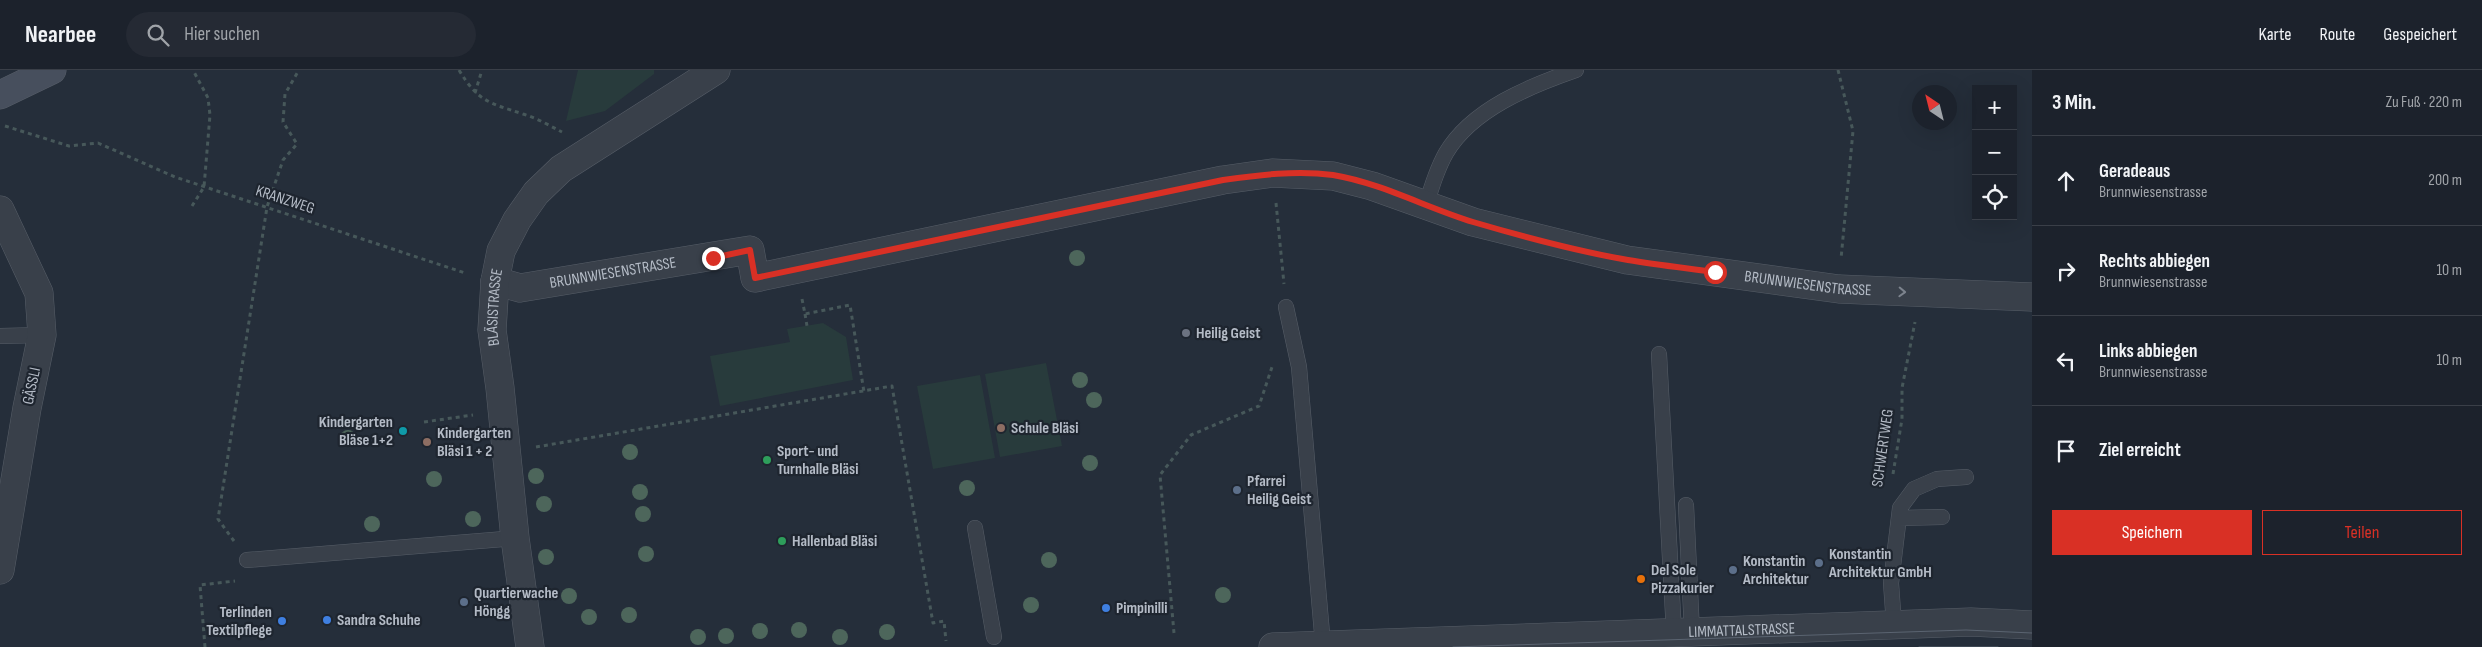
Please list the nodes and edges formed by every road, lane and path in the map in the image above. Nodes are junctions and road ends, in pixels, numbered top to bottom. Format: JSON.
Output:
{"nodes":[{"id":1,"x":52,"y":70,"type":"edge"},
{"id":2,"x":193,"y":70,"type":"edge"},
{"id":3,"x":299,"y":70,"type":"edge"},
{"id":4,"x":459,"y":70,"type":"edge"},
{"id":5,"x":482,"y":70,"type":"edge"},
{"id":6,"x":716,"y":70,"type":"edge"},
{"id":7,"x":1576,"y":70,"type":"edge"},
{"id":8,"x":1838,"y":70,"type":"edge"},
{"id":9,"x":475,"y":93,"type":"junction"},
{"id":10,"x":0,"y":95,"type":"edge"},
{"id":11,"x":0,"y":125,"type":"edge"},
{"id":12,"x":565,"y":133,"type":"dead end"},
{"id":13,"x":1272,"y":173,"type":"junction"},
{"id":14,"x":204,"y":187,"type":"junction"},
{"id":15,"x":192,"y":206,"type":"dead end"},
{"id":16,"x":1426,"y":206,"type":"junction"},
{"id":17,"x":267,"y":207,"type":"junction"},
{"id":18,"x":0,"y":210,"type":"edge"},
{"id":19,"x":495,"y":282,"type":"junction"},
{"id":20,"x":1839,"y":289,"type":"junction"},
{"id":21,"x":1920,"y":292,"type":"junction"},
{"id":22,"x":2032,"y":297,"type":"edge"},
{"id":23,"x":1286,"y":308,"type":"joint"},
{"id":24,"x":814,"y":313,"type":"dead end"},
{"id":25,"x":805,"y":314,"type":"dead end"},
{"id":26,"x":807,"y":326,"type":"dead end"},
{"id":27,"x":42,"y":335,"type":"junction"},
{"id":28,"x":0,"y":336,"type":"edge"},
{"id":29,"x":1272,"y":354,"type":"dead end"},
{"id":30,"x":1659,"y":354,"type":"dead end"},
{"id":31,"x":864,"y":392,"type":"junction"},
{"id":32,"x":481,"y":413,"type":"dead end"},
{"id":33,"x":424,"y":422,"type":"dead end"},
{"id":34,"x":535,"y":448,"type":"dead end"},
{"id":35,"x":1893,"y":475,"type":"dead end"},
{"id":36,"x":1966,"y":477,"type":"dead end"},
{"id":37,"x":1686,"y":505,"type":"dead end"},
{"id":38,"x":1942,"y":517,"type":"dead end"},
{"id":39,"x":1899,"y":518,"type":"junction"},
{"id":40,"x":976,"y":528,"type":"dead end"},
{"id":41,"x":515,"y":538,"type":"junction"},
{"id":42,"x":247,"y":560,"type":"junction"},
{"id":43,"x":0,"y":570,"type":"edge"},
{"id":44,"x":1894,"y":625,"type":"junction"},
{"id":45,"x":2031,"y":625,"type":"edge"},
{"id":46,"x":1174,"y":633,"type":"dead end"},
{"id":47,"x":1683,"y":633,"type":"junction"},
{"id":48,"x":994,"y":637,"type":"dead end"},
{"id":49,"x":946,"y":641,"type":"dead end"},
{"id":50,"x":1322,"y":645,"type":"junction"},
{"id":51,"x":205,"y":647,"type":"edge"},
{"id":52,"x":530,"y":647,"type":"edge"},
{"id":53,"x":1273,"y":647,"type":"edge"}],
"edges":[{"from":1,"to":10,"type":"street"},
{"from":2,"to":14,"type":"path"},
{"from":3,"to":17,"type":"path"},
{"from":4,"to":9,"type":"path"},
{"from":5,"to":9,"type":"path"},
{"from":6,"to":19,"type":"street","name":"BLÄSISTRASSE"},
{"from":7,"to":16,"type":"lane"},
{"from":8,"to":20,"type":"path"},
{"from":9,"to":12,"type":"path"},
{"from":11,"to":14,"type":"path","name":"KRANZWEG"},
{"from":13,"to":16,"type":"street","name":"BRUNNWIESENSTRASSE"},
{"from":13,"to":19,"type":"street","name":"BRUNNWIESENSTRASSE"},
{"from":13,"to":23,"type":"path"},
{"from":14,"to":15,"type":"path"},
{"from":14,"to":17,"type":"path","name":"KRANZWEG"},
{"from":16,"to":20,"type":"street","name":"BRUNNWIESENSTRASSE"},
{"from":17,"to":19,"type":"path","name":"KRANZWEG"},
{"from":17,"to":42,"type":"path"},
{"from":18,"to":27,"type":"street","name":"GÄSSLI"},
{"from":19,"to":41,"type":"street","name":"BLÄSISTRASSE"},
{"from":20,"to":21,"type":"street","name":"BRUNNWIESENSTRASSE","one_way":true},
{"from":21,"to":22,"type":"street","name":"BRUNNWIESENSTRASSE"},
{"from":21,"to":35,"type":"path","name":"SCHWERTWEG"},
{"from":23,"to":50,"type":"lane"},
{"from":24,"to":31,"type":"path"},
{"from":25,"to":26,"type":"path"},
{"from":27,"to":28,"type":"lane"},
{"from":27,"to":43,"type":"street","name":"GÄSSLI"},
{"from":29,"to":46,"type":"path"},
{"from":30,"to":47,"type":"lane"},
{"from":31,"to":34,"type":"path"},
{"from":31,"to":49,"type":"path"},
{"from":32,"to":33,"type":"path"},
{"from":36,"to":39,"type":"lane"},
{"from":37,"to":47,"type":"lane"},
{"from":38,"to":39,"type":"lane"},
{"from":39,"to":44,"type":"lane"},
{"from":40,"to":48,"type":"lane"},
{"from":41,"to":42,"type":"lane"},
{"from":41,"to":52,"type":"street","name":"BLÄSISTRASSE"},
{"from":42,"to":51,"type":"path"},
{"from":44,"to":45,"type":"street","name":"LIMMATTALSTRASSE"},
{"from":44,"to":47,"type":"street","name":"LIMMATTALSTRASSE"},
{"from":47,"to":50,"type":"street","name":"LIMMATTALSTRASSE"},
{"from":50,"to":53,"type":"street","name":"LIMMATTALSTRASSE"}]}
